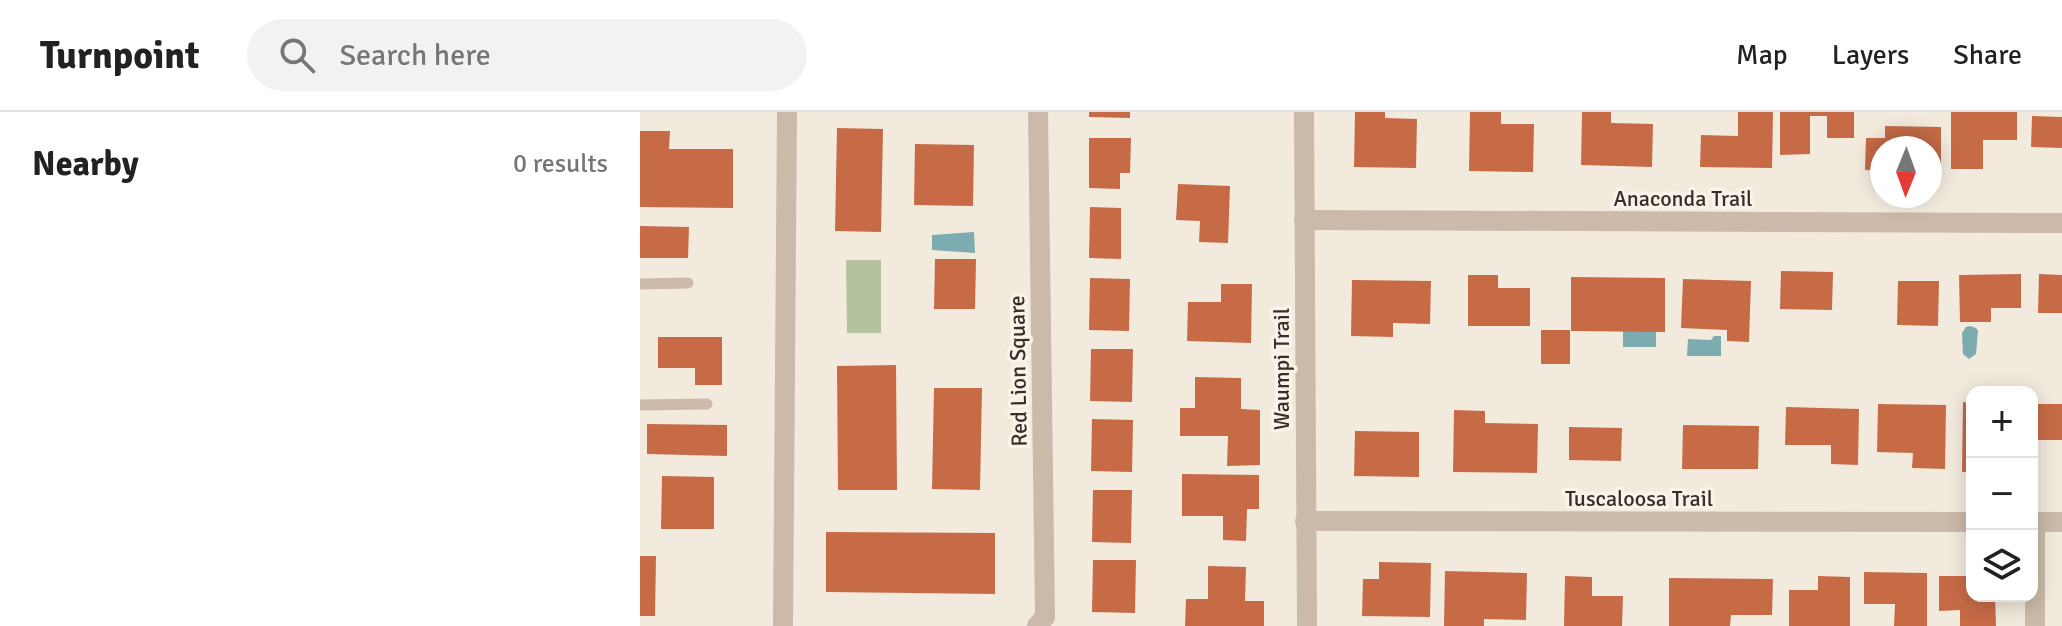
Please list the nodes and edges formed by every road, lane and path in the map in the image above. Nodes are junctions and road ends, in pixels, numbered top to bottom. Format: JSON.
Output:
{"nodes":[{"id":1,"x":787,"y":112,"type":"edge"},
{"id":2,"x":1038,"y":112,"type":"edge"},
{"id":3,"x":1304,"y":112,"type":"edge"},
{"id":4,"x":1304,"y":220,"type":"junction"},
{"id":5,"x":2062,"y":223,"type":"edge"},
{"id":6,"x":688,"y":283,"type":"dead end"},
{"id":7,"x":640,"y":284,"type":"edge"},
{"id":8,"x":707,"y":404,"type":"dead end"},
{"id":9,"x":640,"y":405,"type":"edge"},
{"id":10,"x":1305,"y":521,"type":"junction"},
{"id":11,"x":1966,"y":522,"type":"edge"},
{"id":12,"x":2038,"y":522,"type":"edge"},
{"id":13,"x":2062,"y":522,"type":"edge"},
{"id":14,"x":2034,"y":530,"type":"edge"},
{"id":15,"x":783,"y":626,"type":"edge"},
{"id":16,"x":1037,"y":626,"type":"edge"},
{"id":17,"x":1307,"y":626,"type":"edge"},
{"id":18,"x":2035,"y":626,"type":"edge"}],
"edges":[{"from":1,"to":15,"type":"street"},
{"from":2,"to":16,"type":"street","name":"Red Lion Square"},
{"from":3,"to":4,"type":"street","name":"Waumpi Trail"},
{"from":4,"to":5,"type":"street","name":"Anaconda Trail"},
{"from":4,"to":10,"type":"street","name":"Waumpi Trail"},
{"from":6,"to":7,"type":"lane"},
{"from":8,"to":9,"type":"lane"},
{"from":10,"to":11,"type":"street","name":"Tuscaloosa Trail"},
{"from":10,"to":17,"type":"street","name":"Waumpi Trail"},
{"from":12,"to":13,"type":"street"},
{"from":14,"to":18,"type":"street"}]}
